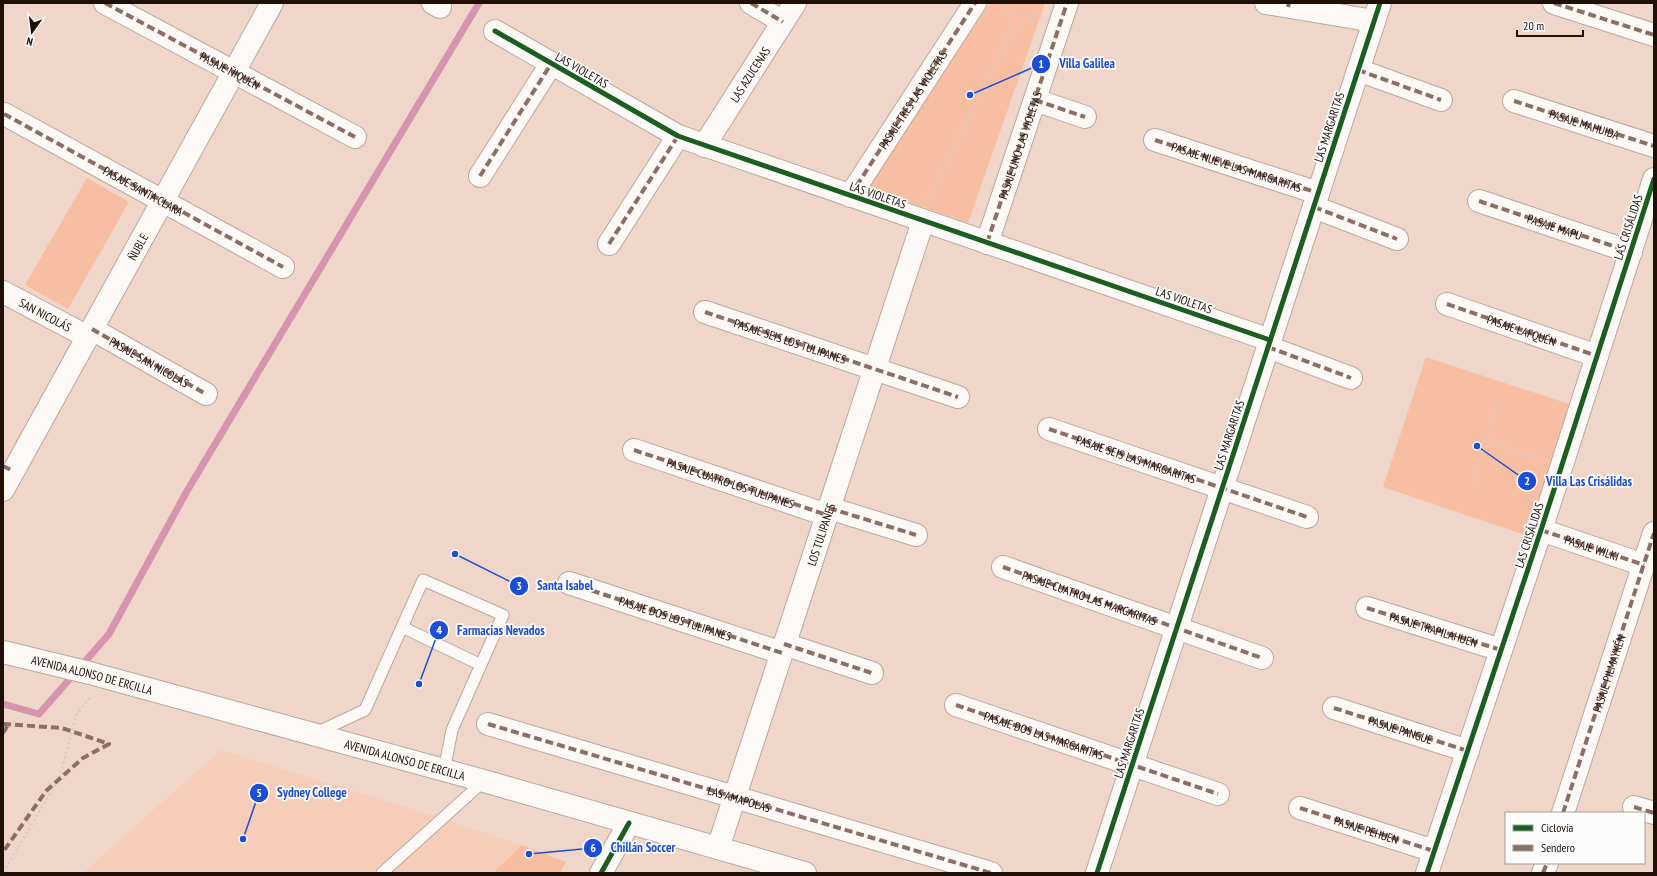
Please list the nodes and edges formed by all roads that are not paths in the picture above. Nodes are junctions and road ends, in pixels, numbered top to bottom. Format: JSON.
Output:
{"nodes":[{"id":1,"x":105,"y":3,"type":"edge"},
{"id":2,"x":272,"y":3,"type":"edge"},
{"id":3,"x":751,"y":3,"type":"edge"},
{"id":4,"x":795,"y":3,"type":"edge"},
{"id":5,"x":975,"y":3,"type":"edge"},
{"id":6,"x":1266,"y":3,"type":"edge"},
{"id":7,"x":1554,"y":3,"type":"edge"},
{"id":8,"x":1057,"y":5,"type":"edge"},
{"id":9,"x":1288,"y":5,"type":"edge"},
{"id":10,"x":1377,"y":12,"type":"edge"},
{"id":11,"x":783,"y":22,"type":"junction"},
{"id":12,"x":494,"y":32,"type":"dead end"},
{"id":13,"x":1654,"y":35,"type":"edge"},
{"id":14,"x":551,"y":64,"type":"junction"},
{"id":15,"x":1358,"y":70,"type":"junction"},
{"id":16,"x":234,"y":72,"type":"junction"},
{"id":17,"x":1035,"y":100,"type":"junction"},
{"id":18,"x":1441,"y":100,"type":"dead end"},
{"id":19,"x":1514,"y":101,"type":"dead end"},
{"id":20,"x":4,"y":114,"type":"edge"},
{"id":21,"x":1085,"y":117,"type":"dead end"},
{"id":22,"x":678,"y":136,"type":"junction"},
{"id":23,"x":355,"y":137,"type":"dead end"},
{"id":24,"x":1156,"y":140,"type":"dead end"},
{"id":25,"x":704,"y":146,"type":"junction"},
{"id":26,"x":1654,"y":146,"type":"edge"},
{"id":27,"x":480,"y":176,"type":"dead end"},
{"id":28,"x":1654,"y":179,"type":"edge"},
{"id":29,"x":850,"y":196,"type":"junction"},
{"id":30,"x":1316,"y":200,"type":"junction"},
{"id":31,"x":163,"y":201,"type":"junction"},
{"id":32,"x":1479,"y":201,"type":"dead end"},
{"id":33,"x":923,"y":221,"type":"junction"},
{"id":34,"x":1397,"y":239,"type":"dead end"},
{"id":35,"x":987,"y":243,"type":"junction"},
{"id":36,"x":609,"y":244,"type":"dead end"},
{"id":37,"x":1631,"y":252,"type":"junction"},
{"id":38,"x":283,"y":267,"type":"dead end"},
{"id":39,"x":3,"y":292,"type":"edge"},
{"id":40,"x":1447,"y":304,"type":"dead end"},
{"id":41,"x":705,"y":312,"type":"dead end"},
{"id":42,"x":90,"y":333,"type":"junction"},
{"id":43,"x":1269,"y":344,"type":"junction"},
{"id":44,"x":1597,"y":356,"type":"junction"},
{"id":45,"x":875,"y":368,"type":"junction"},
{"id":46,"x":1351,"y":378,"type":"dead end"},
{"id":47,"x":206,"y":394,"type":"dead end"},
{"id":48,"x":958,"y":396,"type":"dead end"},
{"id":49,"x":1049,"y":429,"type":"dead end"},
{"id":50,"x":634,"y":450,"type":"dead end"},
{"id":51,"x":6,"y":476,"type":"edge"},
{"id":52,"x":1222,"y":489,"type":"junction"},
{"id":53,"x":828,"y":511,"type":"junction"},
{"id":54,"x":1307,"y":517,"type":"dead end"},
{"id":55,"x":1541,"y":530,"type":"junction"},
{"id":56,"x":1654,"y":533,"type":"edge"},
{"id":57,"x":916,"y":535,"type":"dead end"},
{"id":58,"x":1644,"y":565,"type":"junction"},
{"id":59,"x":1003,"y":567,"type":"dead end"},
{"id":60,"x":569,"y":583,"type":"dead end"},
{"id":61,"x":1367,"y":608,"type":"dead end"},
{"id":62,"x":402,"y":627,"type":"junction"},
{"id":63,"x":1177,"y":627,"type":"junction"},
{"id":64,"x":783,"y":649,"type":"junction"},
{"id":65,"x":1501,"y":650,"type":"junction"},
{"id":66,"x":3,"y":652,"type":"edge"},
{"id":67,"x":1262,"y":658,"type":"dead end"},
{"id":68,"x":481,"y":664,"type":"junction"},
{"id":69,"x":872,"y":673,"type":"dead end"},
{"id":70,"x":956,"y":706,"type":"dead end"},
{"id":71,"x":1334,"y":708,"type":"dead end"},
{"id":72,"x":488,"y":724,"type":"dead end"},
{"id":73,"x":312,"y":735,"type":"junction"},
{"id":74,"x":1468,"y":751,"type":"junction"},
{"id":75,"x":1132,"y":765,"type":"junction"},
{"id":76,"x":444,"y":771,"type":"junction"},
{"id":77,"x":484,"y":782,"type":"junction"},
{"id":78,"x":1218,"y":794,"type":"dead end"},
{"id":79,"x":734,"y":796,"type":"junction"},
{"id":80,"x":1300,"y":808,"type":"dead end"},
{"id":81,"x":1563,"y":812,"type":"edge"},
{"id":82,"x":629,"y":822,"type":"junction"},
{"id":83,"x":718,"y":848,"type":"junction"},
{"id":84,"x":1434,"y":850,"type":"junction"},
{"id":85,"x":382,"y":873,"type":"edge"},
{"id":86,"x":600,"y":873,"type":"edge"},
{"id":87,"x":805,"y":873,"type":"edge"},
{"id":88,"x":990,"y":873,"type":"edge"},
{"id":89,"x":1097,"y":873,"type":"edge"},
{"id":90,"x":1427,"y":873,"type":"edge"}],
"edges":[{"from":1,"to":16,"type":"street","name":"PASAJE ÑIQUÉN"},
{"from":2,"to":16,"type":"street","name":"ÑUBLE"},
{"from":3,"to":11,"type":"street"},
{"from":4,"to":11,"type":"street","name":"LAS AZUCENAS"},
{"from":5,"to":29,"type":"street","name":"PASAJE TRES LAS VIOLETAS"},
{"from":6,"to":9,"type":"street"},
{"from":7,"to":13,"type":"street"},
{"from":8,"to":17,"type":"street","name":"PASAJE UNO LAS VIOLETAS"},
{"from":9,"to":10,"type":"street"},
{"from":10,"to":15,"type":"street","name":"LAS MARGARITAS"},
{"from":11,"to":25,"type":"street","name":"LAS AZUCENAS"},
{"from":12,"to":14,"type":"street","name":"LAS VIOLETAS"},
{"from":14,"to":22,"type":"street","name":"LAS VIOLETAS"},
{"from":14,"to":27,"type":"street"},
{"from":15,"to":18,"type":"street"},
{"from":15,"to":30,"type":"street","name":"LAS MARGARITAS"},
{"from":16,"to":23,"type":"street","name":"PASAJE ÑIQUÉN"},
{"from":16,"to":31,"type":"street","name":"ÑUBLE"},
{"from":17,"to":21,"type":"street"},
{"from":17,"to":35,"type":"street","name":"PASAJE UNO LAS VIOLETAS"},
{"from":19,"to":26,"type":"street","name":"PASAJE MAHUIDA"},
{"from":20,"to":31,"type":"street","name":"PASAJE SANTA CLARA"},
{"from":22,"to":25,"type":"street","name":"LAS VIOLETAS"},
{"from":22,"to":36,"type":"street"},
{"from":24,"to":30,"type":"street","name":"PASAJE NUEVE LAS MARGARITAS"},
{"from":25,"to":29,"type":"street","name":"LAS VIOLETAS"},
{"from":28,"to":37,"type":"street","name":"LAS CRISÁLIDAS"},
{"from":29,"to":33,"type":"street","name":"LAS VIOLETAS"},
{"from":30,"to":34,"type":"street","name":"PASAJE NUEVE LAS MARGARITAS"},
{"from":30,"to":43,"type":"street","name":"LAS MARGARITAS"},
{"from":31,"to":38,"type":"street","name":"PASAJE SANTA CLARA"},
{"from":31,"to":42,"type":"street","name":"ÑUBLE"},
{"from":32,"to":37,"type":"street","name":"PASAJE MAPU"},
{"from":33,"to":35,"type":"street","name":"LAS VIOLETAS"},
{"from":33,"to":45,"type":"street","name":"LOS TULIPANES"},
{"from":35,"to":43,"type":"street","name":"LAS VIOLETAS"},
{"from":37,"to":44,"type":"street","name":"LAS CRISÁLIDAS"},
{"from":39,"to":42,"type":"street","name":"SAN NICOLÁS"},
{"from":40,"to":44,"type":"street","name":"PASAJE LAFQUÉN"},
{"from":41,"to":45,"type":"street","name":"PASAJE SEIS LOS TULIPANES"},
{"from":42,"to":47,"type":"street","name":"PASAJE SAN NICOLÁS"},
{"from":42,"to":51,"type":"street","name":"ÑUBLE"},
{"from":43,"to":46,"type":"street","name":"LAS VIOLETAS"},
{"from":43,"to":52,"type":"street","name":"LAS MARGARITAS"},
{"from":44,"to":55,"type":"street","name":"LAS CRISÁLIDAS"},
{"from":45,"to":48,"type":"street","name":"PASAJE SEIS LOS TULIPANES"},
{"from":45,"to":53,"type":"street","name":"LOS TULIPANES"},
{"from":49,"to":52,"type":"street","name":"PASAJE SEIS LAS MARGARITAS"},
{"from":50,"to":53,"type":"street","name":"PASAJE CUATRO LOS TULIPANES"},
{"from":52,"to":54,"type":"street","name":"PASAJE SEIS LAS MARGARITAS"},
{"from":52,"to":63,"type":"street","name":"LAS MARGARITAS"},
{"from":53,"to":57,"type":"street","name":"PASAJE CUATRO LOS TULIPANES"},
{"from":53,"to":64,"type":"street","name":"LOS TULIPANES"},
{"from":55,"to":58,"type":"street","name":"PASAJE WILKI"},
{"from":55,"to":65,"type":"street","name":"LAS CRISÁLIDAS"},
{"from":56,"to":58,"type":"street","name":"PASAJE PILMAYKÉN"},
{"from":58,"to":81,"type":"street","name":"PASAJE PILMAYKÉN"},
{"from":59,"to":63,"type":"street","name":"PASAJE CUATRO LAS MARGARITAS"},
{"from":60,"to":64,"type":"street","name":"PASAJE DOS LOS TULIPANES"},
{"from":61,"to":65,"type":"street","name":"PASAJE TRAPILAHUEN"},
{"from":62,"to":68,"type":"lane"},
{"from":62,"to":68,"type":"lane"},
{"from":62,"to":73,"type":"lane"},
{"from":63,"to":67,"type":"street","name":"PASAJE CUATRO LAS MARGARITAS"},
{"from":63,"to":75,"type":"street","name":"LAS MARGARITAS"},
{"from":64,"to":69,"type":"street","name":"PASAJE DOS LOS TULIPANES"},
{"from":64,"to":79,"type":"street","name":"LOS TULIPANES"},
{"from":65,"to":74,"type":"street","name":"LAS CRISÁLIDAS"},
{"from":66,"to":73,"type":"street","name":"AVENIDA ALONSO DE ERCILLA"},
{"from":68,"to":76,"type":"lane"},
{"from":70,"to":75,"type":"street","name":"PASAJE DOS LAS MARGARITAS"},
{"from":71,"to":74,"type":"street","name":"PASAJE PANGUE"},
{"from":72,"to":79,"type":"street","name":"LAS AMAPOLAS"},
{"from":73,"to":76,"type":"street","name":"AVENIDA ALONSO DE ERCILLA"},
{"from":74,"to":84,"type":"street","name":"LAS CRISÁLIDAS"},
{"from":75,"to":78,"type":"street","name":"PASAJE DOS LAS MARGARITAS"},
{"from":75,"to":89,"type":"street","name":"LAS MARGARITAS"},
{"from":76,"to":77,"type":"street","name":"AVENIDA ALONSO DE ERCILLA"},
{"from":77,"to":82,"type":"street","name":"AVENIDA ALONSO DE ERCILLA"},
{"from":77,"to":85,"type":"lane"},
{"from":79,"to":83,"type":"street","name":"LOS TULIPANES"},
{"from":79,"to":88,"type":"street","name":"LAS AMAPOLAS"},
{"from":80,"to":84,"type":"street","name":"PASAJE PEHUEN"},
{"from":82,"to":83,"type":"street","name":"AVENIDA ALONSO DE ERCILLA"},
{"from":82,"to":86,"type":"street"},
{"from":83,"to":87,"type":"street","name":"AVENIDA ALONSO DE ERCILLA"},
{"from":84,"to":90,"type":"street","name":"LAS CRISÁLIDAS"}]}
